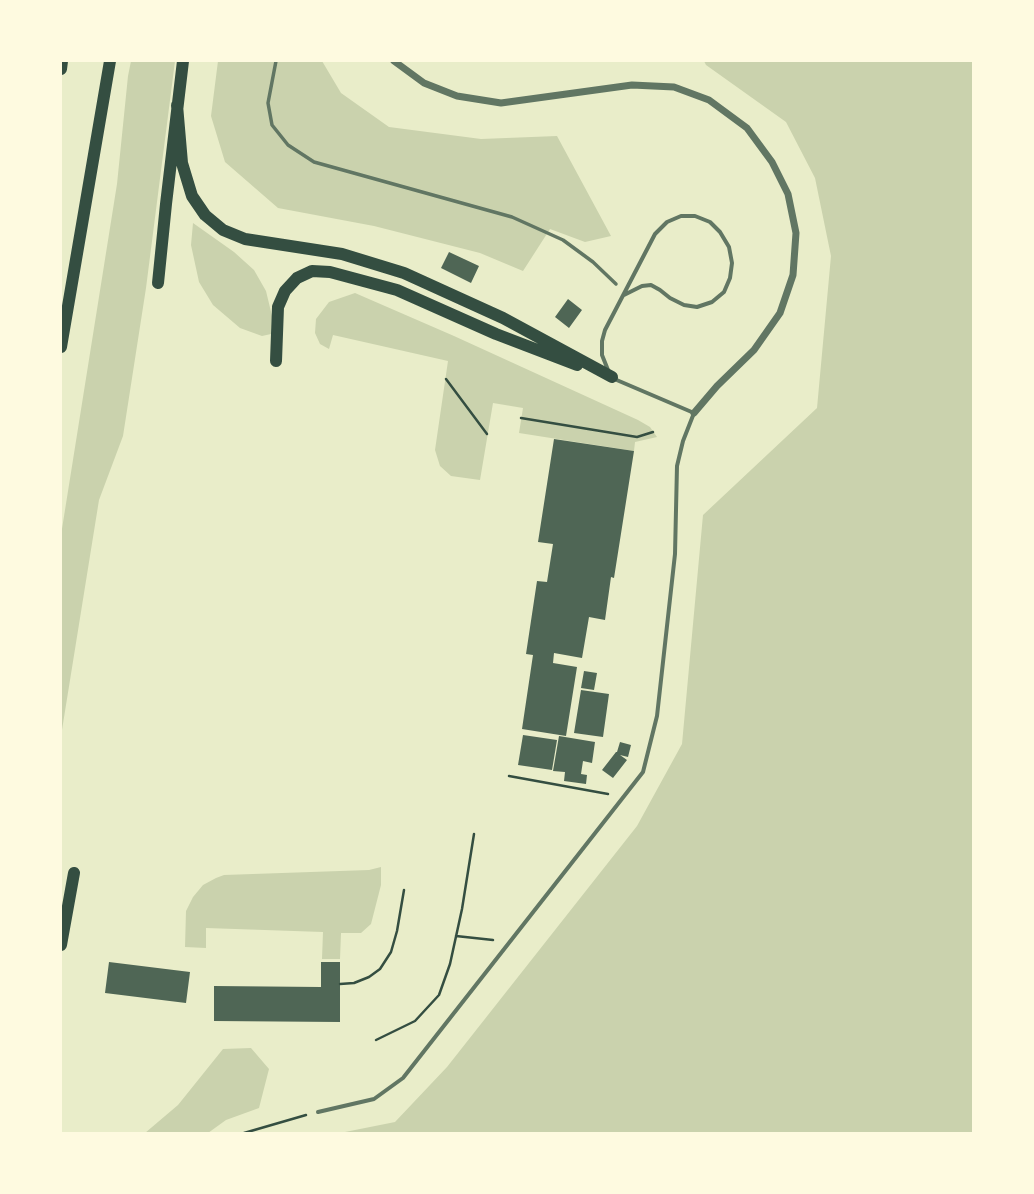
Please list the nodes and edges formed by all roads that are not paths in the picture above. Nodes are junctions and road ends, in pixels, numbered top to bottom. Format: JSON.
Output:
{"nodes":[{"id":1,"x":62,"y":61,"type":"edge"},
{"id":2,"x":110,"y":61,"type":"edge"},
{"id":3,"x":183,"y":61,"type":"edge"},
{"id":4,"x":276,"y":61,"type":"edge"},
{"id":5,"x":394,"y":61,"type":"edge"},
{"id":6,"x":61,"y":69,"type":"edge"},
{"id":7,"x":177,"y":105,"type":"junction"},
{"id":8,"x":158,"y":283,"type":"dead end"},
{"id":9,"x":616,"y":284,"type":"dead end"},
{"id":10,"x":624,"y":295,"type":"junction"},
{"id":11,"x":61,"y":347,"type":"edge"},
{"id":12,"x":276,"y":361,"type":"dead end"},
{"id":13,"x":612,"y":378,"type":"junction"},
{"id":14,"x":694,"y":413,"type":"junction"},
{"id":15,"x":74,"y":874,"type":"dead end"},
{"id":16,"x":61,"y":945,"type":"edge"},
{"id":17,"x":318,"y":1112,"type":"road end"}],
"edges":[{"from":1,"to":6,"type":"highway"},
{"from":2,"to":11,"type":"highway"},
{"from":3,"to":7,"type":"highway"},
{"from":4,"to":9,"type":"street"},
{"from":5,"to":14,"type":"street"},
{"from":7,"to":8,"type":"highway"},
{"from":7,"to":13,"type":"highway"},
{"from":10,"to":10,"type":"street"},
{"from":10,"to":13,"type":"street"},
{"from":12,"to":13,"type":"highway"},
{"from":13,"to":14,"type":"street"},
{"from":14,"to":17,"type":"street"},
{"from":15,"to":16,"type":"highway"}]}
